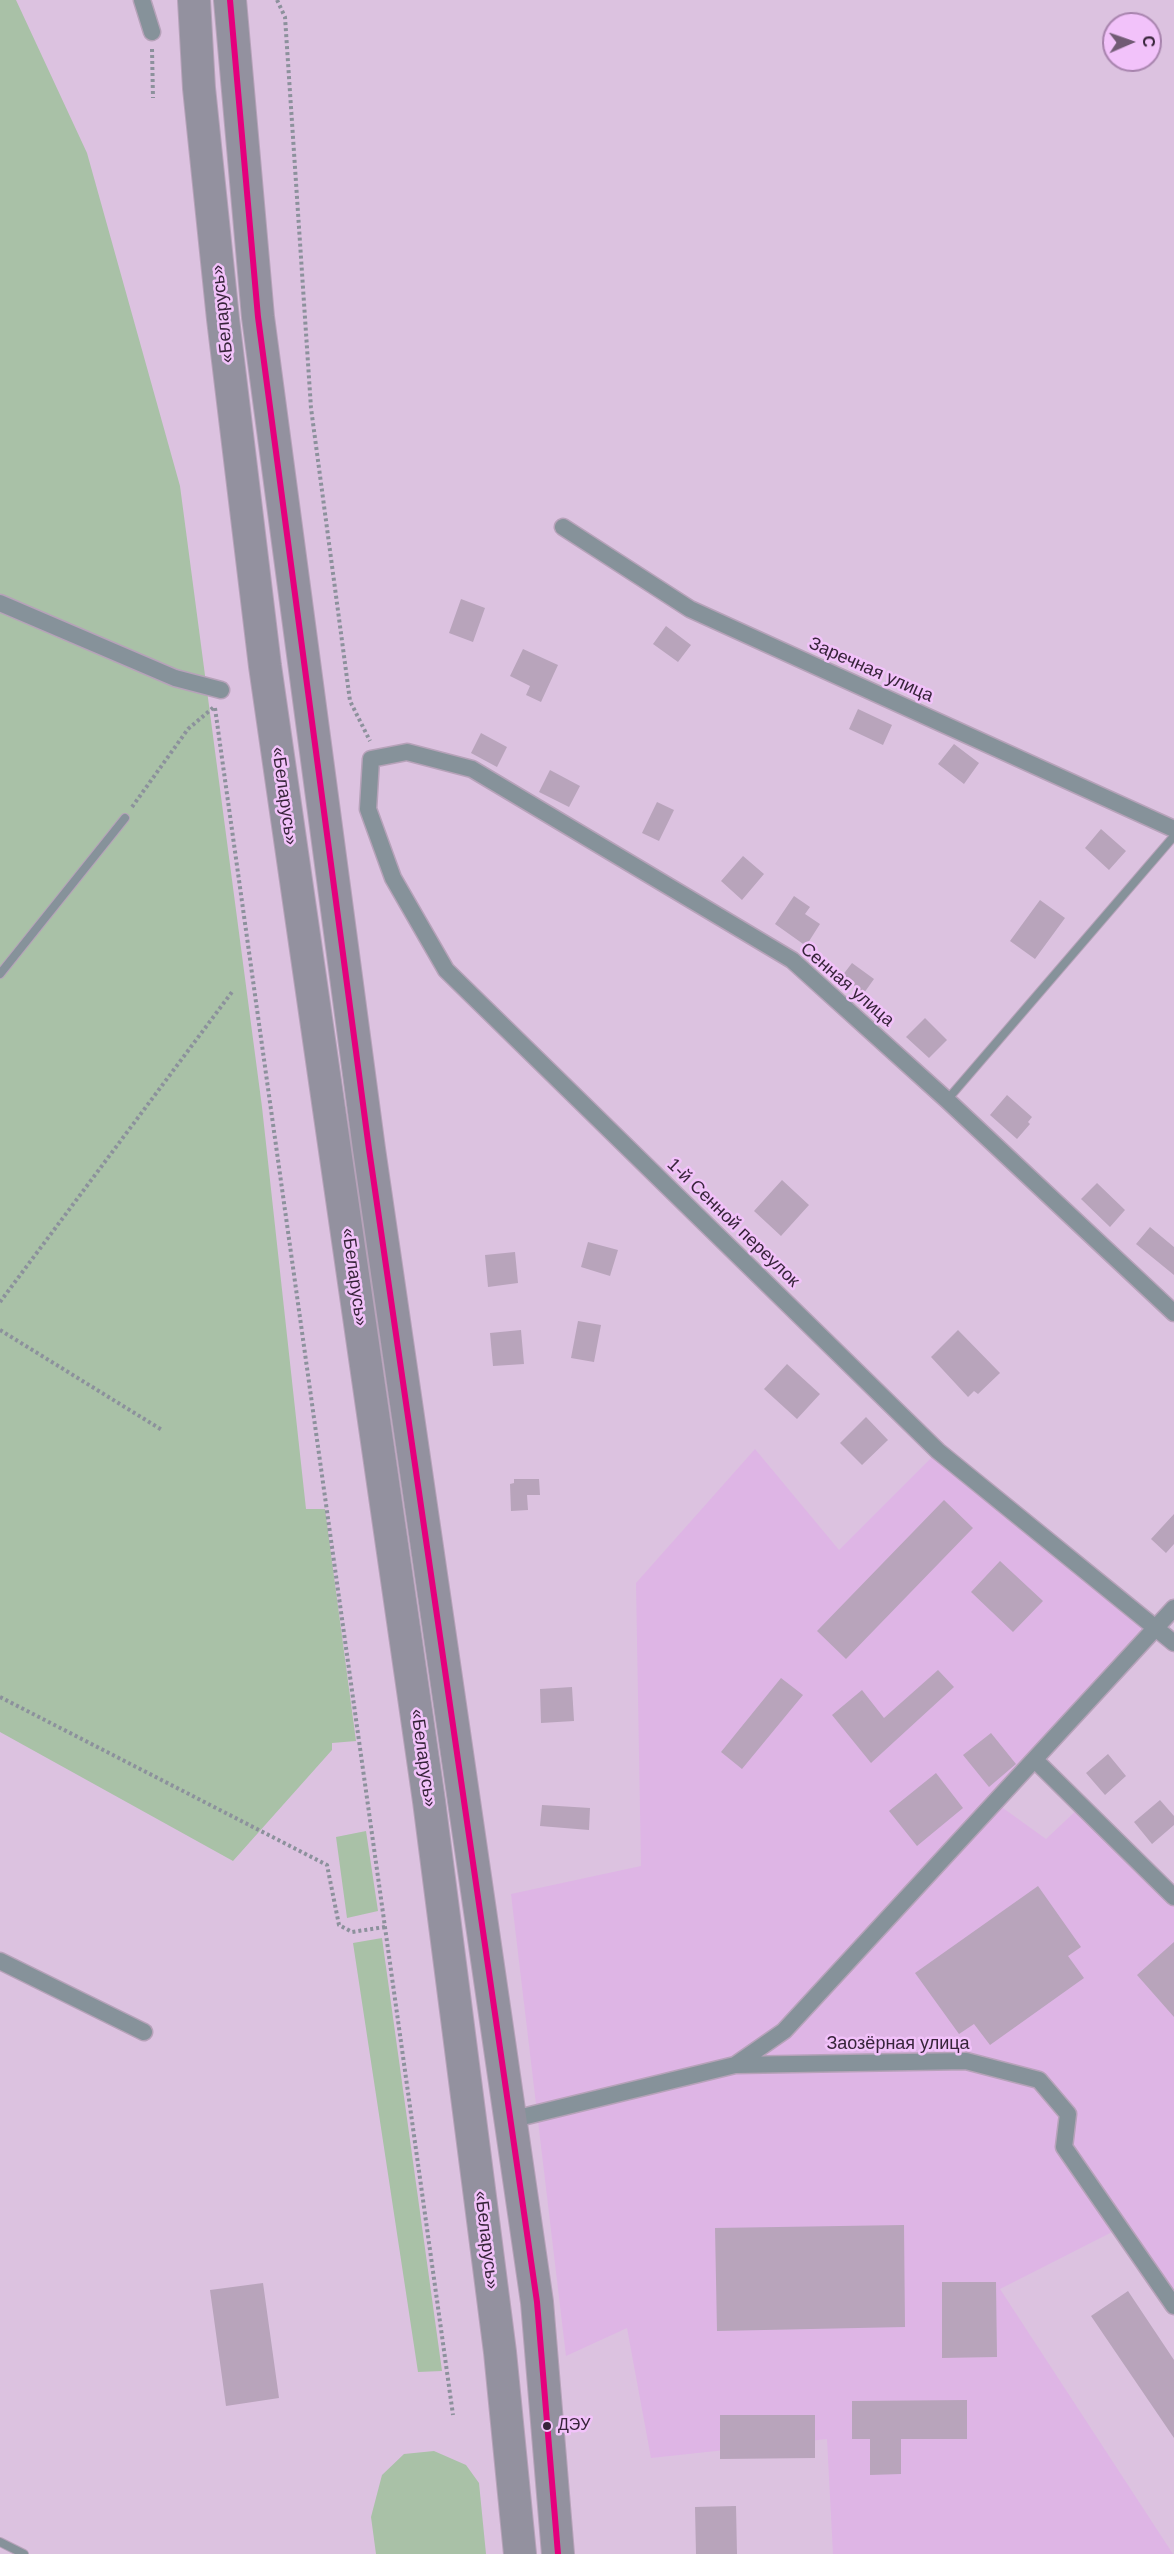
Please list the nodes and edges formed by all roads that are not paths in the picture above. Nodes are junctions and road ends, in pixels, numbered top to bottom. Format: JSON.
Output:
{"nodes":[{"id":1,"x":142,"y":0,"type":"edge"},
{"id":2,"x":194,"y":0,"type":"edge"},
{"id":3,"x":230,"y":0,"type":"edge"},
{"id":4,"x":152,"y":32,"type":"road end"},
{"id":5,"x":563,"y":527,"type":"dead end"},
{"id":6,"x":0,"y":603,"type":"edge"},
{"id":7,"x":221,"y":690,"type":"road end"},
{"id":8,"x":374,"y":759,"type":"joint"},
{"id":9,"x":124,"y":818,"type":"road end"},
{"id":10,"x":1174,"y":829,"type":"edge"},
{"id":11,"x":1174,"y":836,"type":"edge"},
{"id":12,"x":0,"y":975,"type":"edge"},
{"id":13,"x":947,"y":1100,"type":"junction"},
{"id":14,"x":1174,"y":1313,"type":"edge"},
{"id":15,"x":1174,"y":1608,"type":"edge"},
{"id":16,"x":1156,"y":1630,"type":"junction"},
{"id":17,"x":1174,"y":1643,"type":"edge"},
{"id":18,"x":1036,"y":1761,"type":"junction"},
{"id":19,"x":1174,"y":1897,"type":"edge"},
{"id":20,"x":0,"y":1961,"type":"edge"},
{"id":21,"x":144,"y":2032,"type":"dead end"},
{"id":22,"x":735,"y":2065,"type":"junction"},
{"id":23,"x":510,"y":2120,"type":"junction"},
{"id":24,"x":1174,"y":2307,"type":"edge"},
{"id":25,"x":0,"y":2542,"type":"edge"},
{"id":26,"x":24,"y":2554,"type":"edge"},
{"id":27,"x":520,"y":2554,"type":"edge"},
{"id":28,"x":558,"y":2554,"type":"edge"}],
"edges":[{"from":1,"to":4,"type":"street"},
{"from":2,"to":27,"type":"highway","name":"«Беларусь»"},
{"from":3,"to":23,"type":"highway","name":"«Беларусь»"},
{"from":5,"to":10,"type":"street","name":"Заречная улица"},
{"from":6,"to":7,"type":"street"},
{"from":8,"to":13,"type":"street","name":"Сенная улица"},
{"from":8,"to":16,"type":"street","name":"1-й Сенной переулок"},
{"from":9,"to":12,"type":"lane"},
{"from":11,"to":13,"type":"lane"},
{"from":13,"to":14,"type":"street","name":"Сенная улица"},
{"from":15,"to":16,"type":"street","name":"Заозёрная улица"},
{"from":16,"to":17,"type":"street","name":"1-й Сенной переулок"},
{"from":16,"to":18,"type":"street","name":"Заозёрная улица"},
{"from":18,"to":19,"type":"street"},
{"from":18,"to":22,"type":"street","name":"Заозёрная улица"},
{"from":20,"to":21,"type":"street"},
{"from":22,"to":23,"type":"street","name":"Заозёрная улица"},
{"from":22,"to":24,"type":"street","name":"Заозёрная улица"},
{"from":23,"to":28,"type":"highway","name":"«Беларусь»"},
{"from":25,"to":26,"type":"lane"}]}
